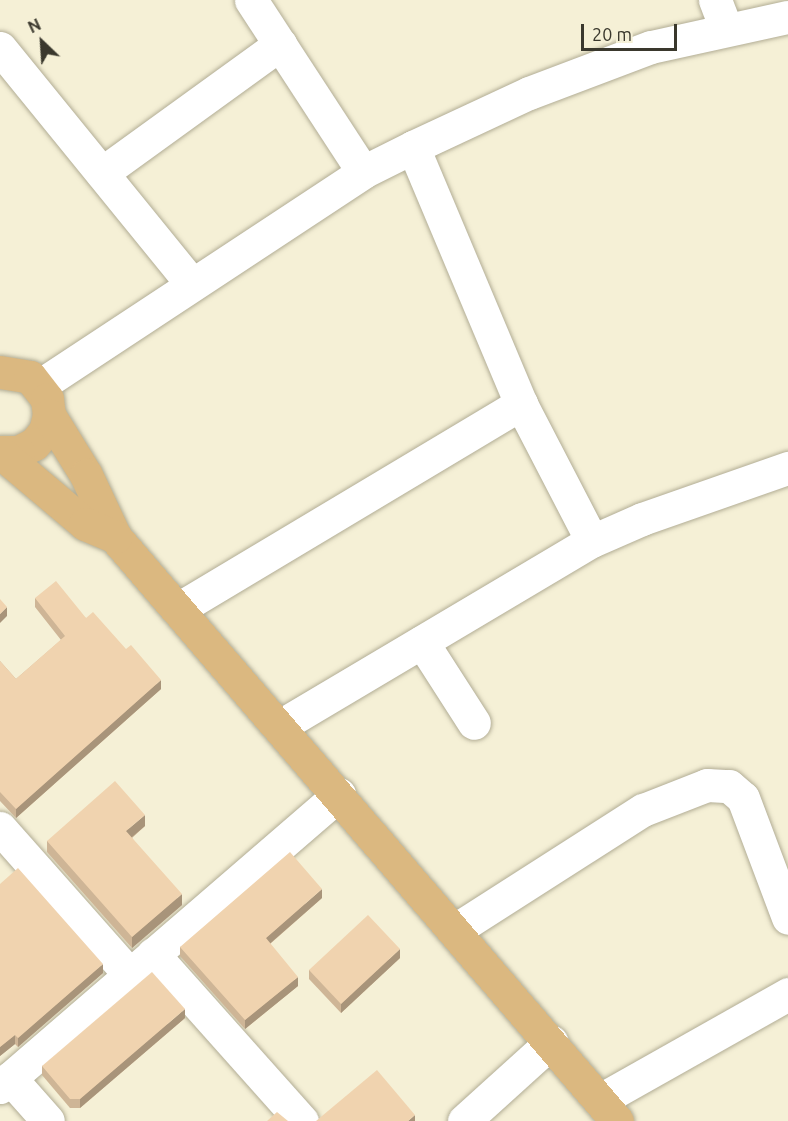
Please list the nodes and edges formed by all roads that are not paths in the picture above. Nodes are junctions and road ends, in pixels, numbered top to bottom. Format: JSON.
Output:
{"nodes":[{"id":1,"x":251,"y":0,"type":"edge"},
{"id":2,"x":721,"y":15,"type":"edge"},
{"id":3,"x":788,"y":17,"type":"edge"},
{"id":4,"x":280,"y":44,"type":"junction"},
{"id":5,"x":0,"y":48,"type":"edge"},
{"id":6,"x":413,"y":147,"type":"junction"},
{"id":7,"x":363,"y":172,"type":"junction"},
{"id":8,"x":102,"y":173,"type":"junction"},
{"id":9,"x":192,"y":284,"type":"junction"},
{"id":10,"x":1,"y":370,"type":"edge"},
{"id":11,"x":44,"y":400,"type":"junction"},
{"id":12,"x":521,"y":404,"type":"junction"},
{"id":13,"x":1,"y":453,"type":"edge"},
{"id":14,"x":788,"y":468,"type":"edge"},
{"id":15,"x":115,"y":537,"type":"junction"},
{"id":16,"x":592,"y":541,"type":"junction"},
{"id":17,"x":178,"y":609,"type":"junction"},
{"id":18,"x":422,"y":642,"type":"junction"},
{"id":19,"x":474,"y":723,"type":"dead end"},
{"id":20,"x":279,"y":726,"type":"junction"},
{"id":21,"x":339,"y":794,"type":"junction"},
{"id":22,"x":0,"y":828,"type":"edge"},
{"id":23,"x":788,"y":918,"type":"edge"},
{"id":24,"x":455,"y":930,"type":"junction"},
{"id":25,"x":142,"y":964,"type":"junction"},
{"id":26,"x":788,"y":994,"type":"edge"},
{"id":27,"x":552,"y":1042,"type":"junction"},
{"id":28,"x":5,"y":1083,"type":"edge"},
{"id":29,"x":608,"y":1111,"type":"edge"},
{"id":30,"x":48,"y":1121,"type":"edge"},
{"id":31,"x":302,"y":1121,"type":"edge"},
{"id":32,"x":464,"y":1121,"type":"edge"}],
"edges":[{"from":1,"to":4,"type":"street"},
{"from":2,"to":3,"type":"street"},
{"from":2,"to":6,"type":"street"},
{"from":4,"to":7,"type":"street"},
{"from":4,"to":8,"type":"street"},
{"from":5,"to":8,"type":"street"},
{"from":6,"to":7,"type":"street"},
{"from":6,"to":12,"type":"street"},
{"from":7,"to":9,"type":"street"},
{"from":8,"to":9,"type":"street"},
{"from":9,"to":11,"type":"street"},
{"from":10,"to":11,"type":"main road"},
{"from":11,"to":13,"type":"main road"},
{"from":11,"to":15,"type":"main road"},
{"from":12,"to":16,"type":"street"},
{"from":12,"to":17,"type":"street"},
{"from":13,"to":15,"type":"main road"},
{"from":14,"to":16,"type":"street"},
{"from":15,"to":17,"type":"main road"},
{"from":16,"to":18,"type":"street"},
{"from":17,"to":20,"type":"main road"},
{"from":18,"to":19,"type":"street"},
{"from":18,"to":20,"type":"street"},
{"from":20,"to":21,"type":"main road"},
{"from":21,"to":24,"type":"main road"},
{"from":21,"to":25,"type":"street"},
{"from":22,"to":25,"type":"street"},
{"from":23,"to":24,"type":"street"},
{"from":24,"to":27,"type":"main road"},
{"from":25,"to":28,"type":"street"},
{"from":25,"to":31,"type":"street"},
{"from":26,"to":29,"type":"street"},
{"from":27,"to":29,"type":"main road"},
{"from":27,"to":32,"type":"street"},
{"from":28,"to":30,"type":"street"}]}
